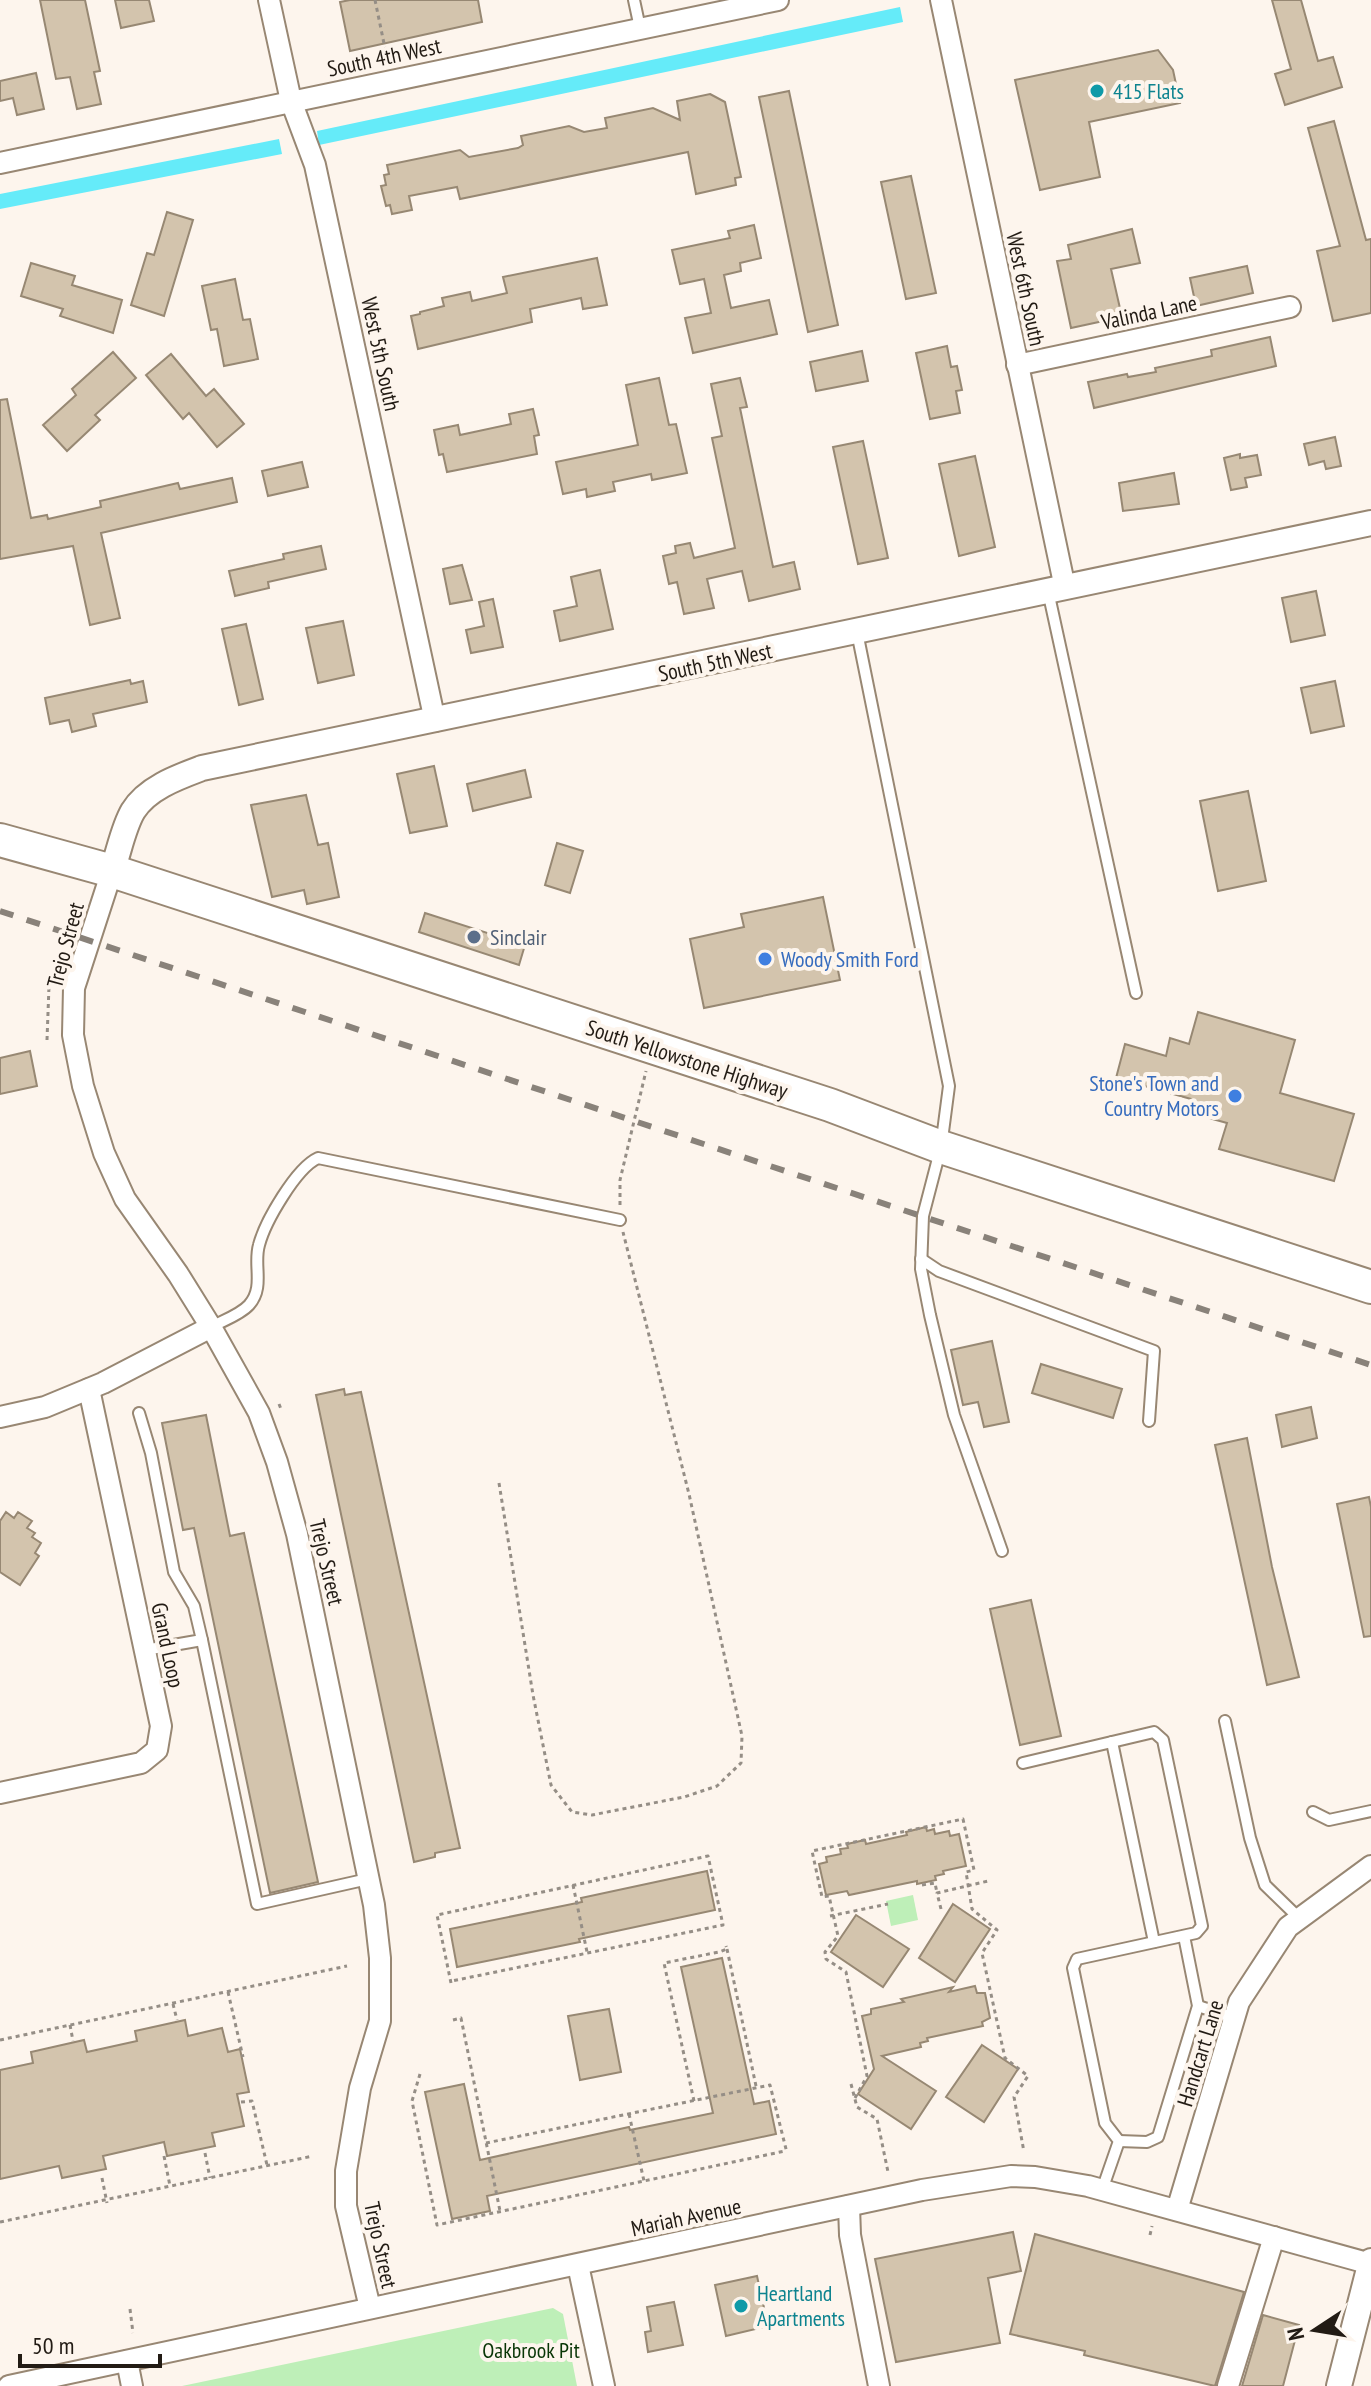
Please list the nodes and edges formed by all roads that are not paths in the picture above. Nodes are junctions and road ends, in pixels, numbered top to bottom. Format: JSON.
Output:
{"nodes":[{"id":1,"x":269,"y":0,"type":"edge"},
{"id":2,"x":634,"y":0,"type":"edge"},
{"id":3,"x":778,"y":0,"type":"edge"},
{"id":4,"x":941,"y":0,"type":"edge"},
{"id":5,"x":640,"y":28,"type":"junction"},
{"id":6,"x":291,"y":101,"type":"junction"},
{"id":7,"x":0,"y":163,"type":"edge"},
{"id":8,"x":1290,"y":307,"type":"dead end"},
{"id":9,"x":1017,"y":365,"type":"junction"},
{"id":10,"x":1371,"y":523,"type":"edge"},
{"id":11,"x":1056,"y":590,"type":"junction"},
{"id":12,"x":857,"y":632,"type":"junction"},
{"id":13,"x":435,"y":721,"type":"junction"},
{"id":14,"x":0,"y":840,"type":"edge"},
{"id":15,"x":112,"y":871,"type":"junction"},
{"id":16,"x":1136,"y":993,"type":"dead end"},
{"id":17,"x":941,"y":1147,"type":"junction"},
{"id":18,"x":620,"y":1220,"type":"road end"},
{"id":19,"x":921,"y":1259,"type":"junction"},
{"id":20,"x":1371,"y":1287,"type":"edge"},
{"id":21,"x":211,"y":1327,"type":"junction"},
{"id":22,"x":89,"y":1389,"type":"junction"},
{"id":23,"x":139,"y":1413,"type":"dead end"},
{"id":24,"x":0,"y":1417,"type":"edge"},
{"id":25,"x":1149,"y":1421,"type":"dead end"},
{"id":26,"x":1002,"y":1551,"type":"dead end"},
{"id":27,"x":202,"y":1640,"type":"junction"},
{"id":28,"x":145,"y":1650,"type":"junction"},
{"id":29,"x":1225,"y":1721,"type":"dead end"},
{"id":30,"x":1112,"y":1742,"type":"junction"},
{"id":31,"x":1023,"y":1763,"type":"dead end"},
{"id":32,"x":0,"y":1793,"type":"edge"},
{"id":33,"x":1371,"y":1811,"type":"edge"},
{"id":34,"x":1313,"y":1812,"type":"dead end"},
{"id":35,"x":1371,"y":1866,"type":"edge"},
{"id":36,"x":368,"y":1879,"type":"junction"},
{"id":37,"x":1299,"y":1918,"type":"junction"},
{"id":38,"x":1184,"y":1936,"type":"junction"},
{"id":39,"x":1154,"y":1942,"type":"junction"},
{"id":40,"x":1198,"y":2006,"type":"junction"},
{"id":41,"x":1234,"y":2018,"type":"junction"},
{"id":42,"x":1119,"y":2141,"type":"junction"},
{"id":43,"x":1102,"y":2190,"type":"junction"},
{"id":44,"x":849,"y":2206,"type":"junction"},
{"id":45,"x":1177,"y":2210,"type":"junction"},
{"id":46,"x":1274,"y":2237,"type":"junction"},
{"id":47,"x":1371,"y":2263,"type":"edge"},
{"id":48,"x":578,"y":2265,"type":"junction"},
{"id":49,"x":370,"y":2308,"type":"junction"},
{"id":50,"x":127,"y":2361,"type":"junction"},
{"id":51,"x":9,"y":2386,"type":"edge"},
{"id":52,"x":132,"y":2386,"type":"edge"},
{"id":53,"x":604,"y":2386,"type":"edge"},
{"id":54,"x":879,"y":2386,"type":"edge"},
{"id":55,"x":1228,"y":2386,"type":"edge"},
{"id":56,"x":1339,"y":2386,"type":"edge"}],
"edges":[{"from":1,"to":6,"type":"street","name":"West 5th South"},
{"from":2,"to":5,"type":"lane"},
{"from":3,"to":5,"type":"street","name":"South 4th West"},
{"from":4,"to":9,"type":"street","name":"West 6th South"},
{"from":5,"to":6,"type":"street","name":"South 4th West"},
{"from":6,"to":7,"type":"street","name":"South 4th West"},
{"from":6,"to":13,"type":"street","name":"West 5th South"},
{"from":8,"to":9,"type":"street","name":"Valinda Lane"},
{"from":9,"to":11,"type":"street","name":"West 6th South"},
{"from":10,"to":11,"type":"street","name":"South 5th West"},
{"from":11,"to":12,"type":"street","name":"South 5th West"},
{"from":11,"to":16,"type":"lane"},
{"from":12,"to":13,"type":"street","name":"South 5th West"},
{"from":12,"to":17,"type":"lane"},
{"from":13,"to":15,"type":"street","name":"South 5th West"},
{"from":14,"to":15,"type":"main road","name":"South Yellowstone Highway"},
{"from":15,"to":17,"type":"main road","name":"South Yellowstone Highway"},
{"from":15,"to":21,"type":"street","name":"Trejo Street"},
{"from":17,"to":19,"type":"lane"},
{"from":17,"to":20,"type":"main road","name":"South Yellowstone Highway"},
{"from":18,"to":21,"type":"lane"},
{"from":19,"to":25,"type":"lane"},
{"from":19,"to":26,"type":"lane"},
{"from":21,"to":22,"type":"street"},
{"from":21,"to":36,"type":"street","name":"Trejo Street"},
{"from":22,"to":24,"type":"street"},
{"from":22,"to":28,"type":"street","name":"Grand Loop"},
{"from":23,"to":27,"type":"lane"},
{"from":27,"to":28,"type":"lane"},
{"from":27,"to":36,"type":"lane"},
{"from":28,"to":32,"type":"street","name":"Grand Loop"},
{"from":29,"to":37,"type":"lane"},
{"from":30,"to":31,"type":"lane"},
{"from":30,"to":38,"type":"lane"},
{"from":30,"to":39,"type":"lane"},
{"from":33,"to":34,"type":"lane"},
{"from":35,"to":37,"type":"street","name":"Handcart Lane"},
{"from":36,"to":49,"type":"street","name":"Trejo Street"},
{"from":37,"to":41,"type":"street","name":"Handcart Lane"},
{"from":38,"to":39,"type":"lane"},
{"from":38,"to":40,"type":"lane"},
{"from":39,"to":42,"type":"lane"},
{"from":40,"to":41,"type":"lane"},
{"from":40,"to":42,"type":"lane"},
{"from":41,"to":45,"type":"street","name":"Handcart Lane"},
{"from":42,"to":43,"type":"lane"},
{"from":43,"to":44,"type":"street","name":"Mariah Avenue"},
{"from":43,"to":45,"type":"street","name":"Mariah Avenue"},
{"from":44,"to":48,"type":"street","name":"Mariah Avenue"},
{"from":44,"to":54,"type":"street"},
{"from":45,"to":46,"type":"street","name":"Mariah Avenue"},
{"from":46,"to":47,"type":"street","name":"Mariah Avenue"},
{"from":46,"to":55,"type":"street"},
{"from":47,"to":56,"type":"street"},
{"from":48,"to":49,"type":"street","name":"Mariah Avenue"},
{"from":48,"to":53,"type":"street"},
{"from":49,"to":50,"type":"street","name":"Mariah Avenue"},
{"from":50,"to":51,"type":"street","name":"Mariah Avenue"},
{"from":50,"to":52,"type":"street"}]}
